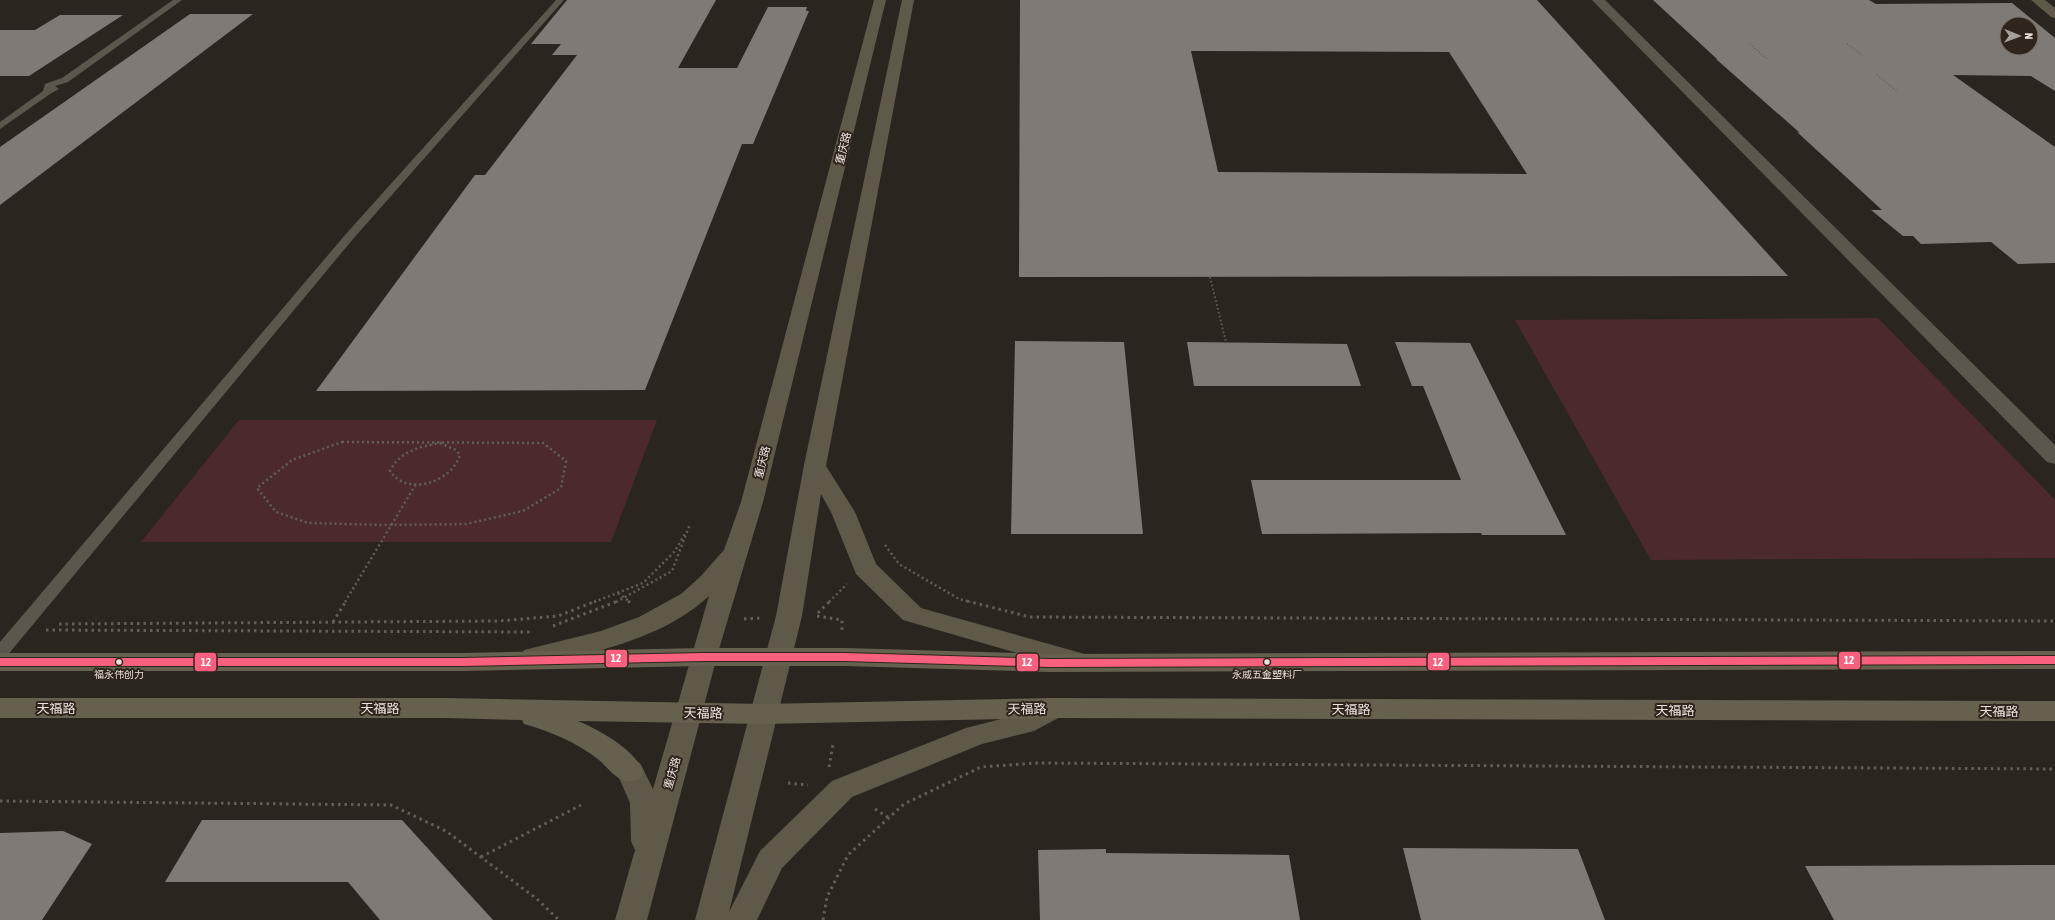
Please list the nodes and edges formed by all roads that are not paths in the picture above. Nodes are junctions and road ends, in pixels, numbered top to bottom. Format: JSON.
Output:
{"nodes":[{"id":1,"x":178,"y":0,"type":"edge"},
{"id":2,"x":560,"y":0,"type":"edge"},
{"id":3,"x":880,"y":0,"type":"edge"},
{"id":4,"x":909,"y":0,"type":"edge"},
{"id":5,"x":1598,"y":0,"type":"edge"},
{"id":6,"x":2037,"y":0,"type":"edge"},
{"id":7,"x":2055,"y":14,"type":"edge"},
{"id":8,"x":0,"y":126,"type":"edge"},
{"id":9,"x":2055,"y":457,"type":"edge"},
{"id":10,"x":815,"y":465,"type":"junction"},
{"id":11,"x":736,"y":549,"type":"junction"},
{"id":12,"x":0,"y":653,"type":"edge"},
{"id":13,"x":703,"y":657,"type":"junction"},
{"id":14,"x":779,"y":658,"type":"junction"},
{"id":15,"x":514,"y":660,"type":"junction"},
{"id":16,"x":2055,"y":660,"type":"edge"},
{"id":17,"x":0,"y":662,"type":"edge"},
{"id":18,"x":1079,"y":662,"type":"junction"},
{"id":19,"x":0,"y":708,"type":"edge"},
{"id":20,"x":1054,"y":708,"type":"junction"},
{"id":21,"x":502,"y":710,"type":"junction"},
{"id":22,"x":689,"y":713,"type":"junction"},
{"id":23,"x":763,"y":714,"type":"junction"},
{"id":24,"x":2052,"y":715,"type":"edge"},
{"id":25,"x":634,"y":909,"type":"edge"},
{"id":26,"x":711,"y":920,"type":"edge"},
{"id":27,"x":741,"y":920,"type":"edge"}],
"edges":[{"from":1,"to":8,"type":"lane"},
{"from":2,"to":12,"type":"lane"},
{"from":3,"to":11,"type":"main road","name":"重庆路"},
{"from":4,"to":10,"type":"main road"},
{"from":5,"to":9,"type":"street"},
{"from":6,"to":7,"type":"main road"},
{"from":10,"to":14,"type":"main road"},
{"from":10,"to":18,"type":"main road"},
{"from":11,"to":13,"type":"main road","name":"重庆路"},
{"from":11,"to":15,"type":"main road"},
{"from":13,"to":14,"type":"main road"},
{"from":13,"to":15,"type":"main road"},
{"from":13,"to":22,"type":"main road","name":"重庆路"},
{"from":14,"to":18,"type":"main road"},
{"from":14,"to":23,"type":"main road"},
{"from":15,"to":17,"type":"main road"},
{"from":16,"to":18,"type":"main road"},
{"from":19,"to":21,"type":"main road","name":"天福路"},
{"from":20,"to":23,"type":"main road","name":"天福路"},
{"from":20,"to":24,"type":"main road","name":"天福路"},
{"from":20,"to":27,"type":"main road"},
{"from":21,"to":22,"type":"main road","name":"天福路"},
{"from":21,"to":25,"type":"main road"},
{"from":22,"to":23,"type":"main road","name":"天福路"},
{"from":22,"to":25,"type":"main road","name":"重庆路"},
{"from":23,"to":26,"type":"main road"}]}
